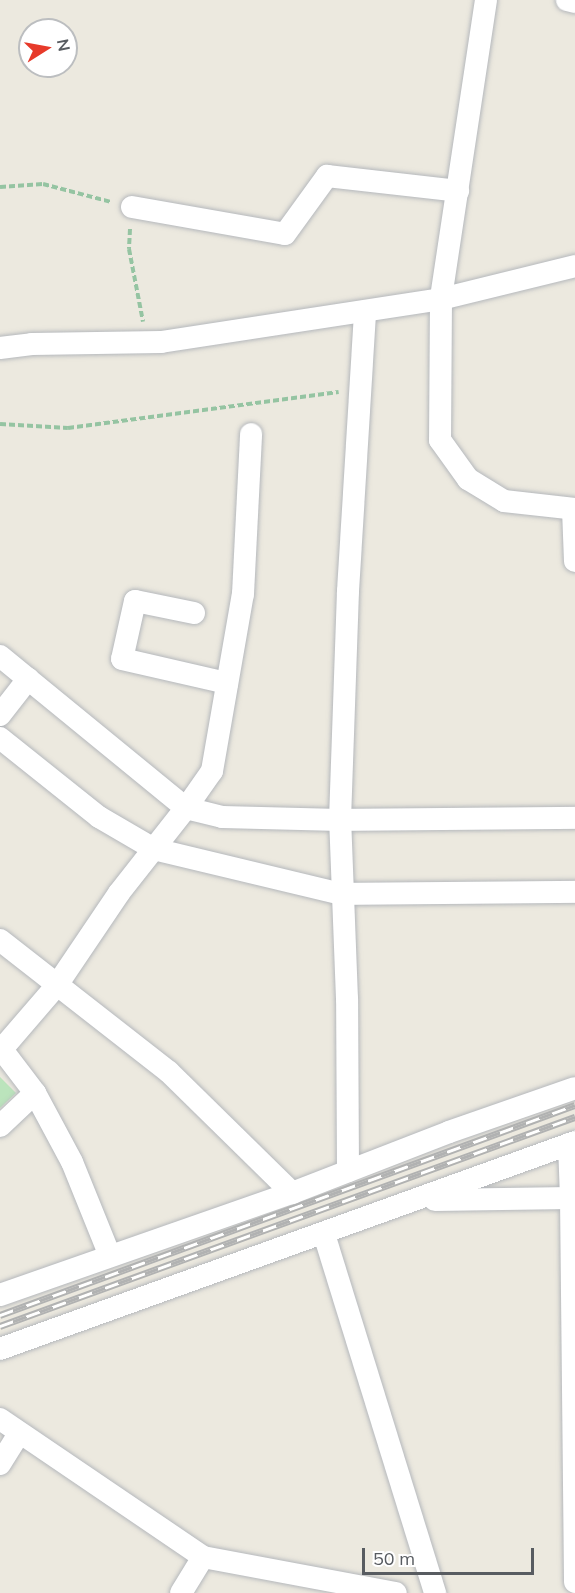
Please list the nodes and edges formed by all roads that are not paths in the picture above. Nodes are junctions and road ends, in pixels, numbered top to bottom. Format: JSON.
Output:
{"nodes":[{"id":1,"x":486,"y":0,"type":"edge"},
{"id":2,"x":567,"y":0,"type":"edge"},
{"id":3,"x":575,"y":2,"type":"edge"},
{"id":4,"x":458,"y":191,"type":"junction"},
{"id":5,"x":132,"y":207,"type":"road end"},
{"id":6,"x":575,"y":266,"type":"edge"},
{"id":7,"x":441,"y":299,"type":"junction"},
{"id":8,"x":365,"y":312,"type":"junction"},
{"id":9,"x":0,"y":348,"type":"edge"},
{"id":10,"x":251,"y":434,"type":"dead end"},
{"id":11,"x":574,"y":509,"type":"edge"},
{"id":12,"x":575,"y":561,"type":"edge"},
{"id":13,"x":195,"y":613,"type":"dead end"},
{"id":14,"x":0,"y":656,"type":"edge"},
{"id":15,"x":28,"y":679,"type":"junction"},
{"id":16,"x":227,"y":683,"type":"junction"},
{"id":17,"x":0,"y":715,"type":"edge"},
{"id":18,"x":0,"y":738,"type":"edge"},
{"id":19,"x":186,"y":808,"type":"junction"},
{"id":20,"x":575,"y":818,"type":"edge"},
{"id":21,"x":340,"y":820,"type":"junction"},
{"id":22,"x":154,"y":849,"type":"junction"},
{"id":23,"x":575,"y":892,"type":"edge"},
{"id":24,"x":342,"y":894,"type":"junction"},
{"id":25,"x":0,"y":940,"type":"edge"},
{"id":26,"x":57,"y":985,"type":"junction"},
{"id":27,"x":1,"y":1048,"type":"edge"},
{"id":28,"x":575,"y":1088,"type":"edge"},
{"id":29,"x":35,"y":1093,"type":"junction"},
{"id":30,"x":0,"y":1126,"type":"edge"},
{"id":31,"x":572,"y":1143,"type":"edge"},
{"id":32,"x":348,"y":1171,"type":"junction"},
{"id":33,"x":292,"y":1193,"type":"junction"},
{"id":34,"x":573,"y":1198,"type":"edge"},
{"id":35,"x":416,"y":1200,"type":"junction"},
{"id":36,"x":324,"y":1234,"type":"junction"},
{"id":37,"x":111,"y":1256,"type":"junction"},
{"id":38,"x":0,"y":1295,"type":"edge"},
{"id":39,"x":0,"y":1348,"type":"edge"},
{"id":40,"x":0,"y":1419,"type":"edge"},
{"id":41,"x":20,"y":1433,"type":"junction"},
{"id":42,"x":0,"y":1464,"type":"edge"},
{"id":43,"x":203,"y":1557,"type":"junction"},
{"id":44,"x":575,"y":1582,"type":"edge"},
{"id":45,"x":181,"y":1593,"type":"edge"},
{"id":46,"x":396,"y":1593,"type":"edge"},
{"id":47,"x":435,"y":1593,"type":"edge"}],
"edges":[{"from":1,"to":4,"type":"street"},
{"from":2,"to":3,"type":"street"},
{"from":4,"to":5,"type":"street"},
{"from":4,"to":7,"type":"street"},
{"from":6,"to":7,"type":"street"},
{"from":7,"to":8,"type":"street"},
{"from":7,"to":11,"type":"street"},
{"from":8,"to":9,"type":"street"},
{"from":8,"to":21,"type":"street"},
{"from":10,"to":16,"type":"street"},
{"from":11,"to":12,"type":"street"},
{"from":13,"to":16,"type":"street"},
{"from":14,"to":15,"type":"street"},
{"from":15,"to":17,"type":"street"},
{"from":15,"to":19,"type":"street"},
{"from":16,"to":19,"type":"street"},
{"from":18,"to":22,"type":"street"},
{"from":19,"to":21,"type":"street"},
{"from":19,"to":22,"type":"street"},
{"from":20,"to":21,"type":"street"},
{"from":21,"to":24,"type":"street"},
{"from":22,"to":24,"type":"street"},
{"from":22,"to":26,"type":"street"},
{"from":23,"to":24,"type":"street"},
{"from":24,"to":32,"type":"street"},
{"from":25,"to":26,"type":"street"},
{"from":26,"to":27,"type":"street"},
{"from":26,"to":33,"type":"street"},
{"from":27,"to":29,"type":"street"},
{"from":28,"to":32,"type":"street"},
{"from":29,"to":30,"type":"street"},
{"from":29,"to":37,"type":"street"},
{"from":31,"to":34,"type":"street"},
{"from":31,"to":35,"type":"street"},
{"from":32,"to":33,"type":"street"},
{"from":33,"to":37,"type":"street"},
{"from":34,"to":35,"type":"street"},
{"from":34,"to":44,"type":"street"},
{"from":35,"to":36,"type":"street"},
{"from":36,"to":39,"type":"street"},
{"from":36,"to":47,"type":"street"},
{"from":37,"to":38,"type":"street"},
{"from":40,"to":41,"type":"street"},
{"from":41,"to":42,"type":"street"},
{"from":41,"to":43,"type":"street"},
{"from":43,"to":45,"type":"street"},
{"from":43,"to":46,"type":"street"}]}
